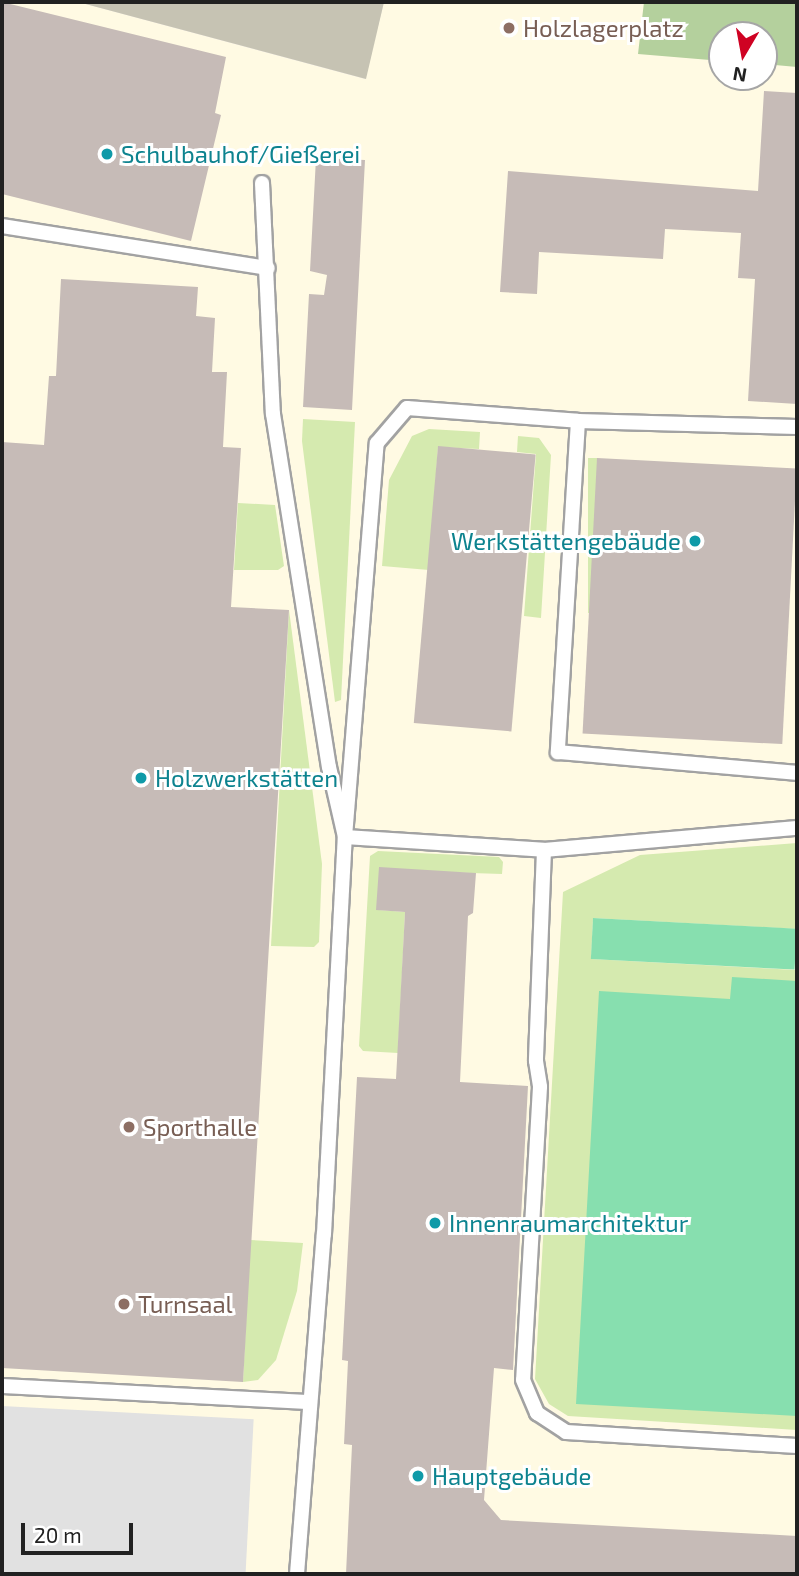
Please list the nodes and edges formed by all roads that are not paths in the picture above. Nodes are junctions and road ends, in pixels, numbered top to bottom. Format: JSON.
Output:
{"nodes":[{"id":1,"x":262,"y":183,"type":"dead end"},
{"id":2,"x":2,"y":226,"type":"edge"},
{"id":3,"x":268,"y":268,"type":"junction"},
{"id":4,"x":578,"y":421,"type":"junction"},
{"id":5,"x":797,"y":427,"type":"edge"},
{"id":6,"x":797,"y":773,"type":"edge"},
{"id":7,"x":797,"y":828,"type":"edge"},
{"id":8,"x":345,"y":837,"type":"junction"},
{"id":9,"x":544,"y":850,"type":"junction"},
{"id":10,"x":2,"y":1385,"type":"edge"},
{"id":11,"x":310,"y":1402,"type":"junction"},
{"id":12,"x":797,"y":1446,"type":"edge"},
{"id":13,"x":297,"y":1574,"type":"edge"}],
"edges":[{"from":1,"to":3,"type":"lane"},
{"from":2,"to":3,"type":"lane"},
{"from":3,"to":8,"type":"lane"},
{"from":4,"to":5,"type":"lane"},
{"from":4,"to":6,"type":"lane"},
{"from":4,"to":8,"type":"lane"},
{"from":7,"to":9,"type":"lane"},
{"from":8,"to":9,"type":"lane"},
{"from":8,"to":11,"type":"lane"},
{"from":9,"to":12,"type":"lane"},
{"from":10,"to":11,"type":"lane"},
{"from":11,"to":13,"type":"lane"}]}
